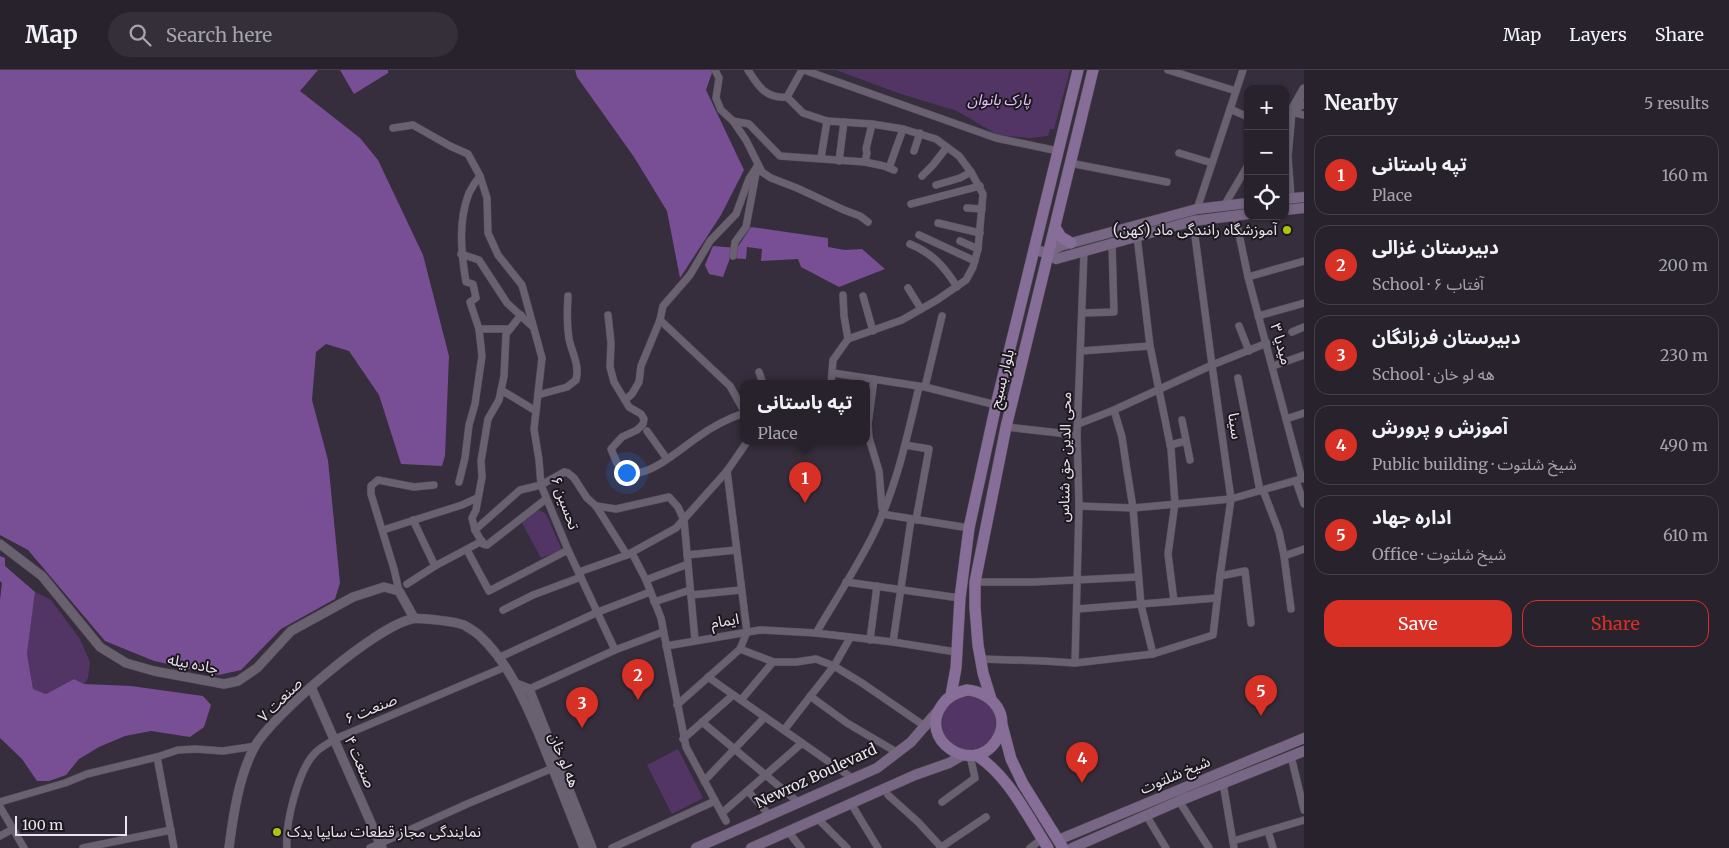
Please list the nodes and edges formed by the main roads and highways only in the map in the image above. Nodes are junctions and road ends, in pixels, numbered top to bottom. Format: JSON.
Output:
{"nodes":[{"id":1,"x":1078,"y":70,"type":"edge"},
{"id":2,"x":1093,"y":70,"type":"edge"},
{"id":3,"x":1304,"y":197,"type":"edge"},
{"id":4,"x":1289,"y":198,"type":"edge"},
{"id":5,"x":1244,"y":204,"type":"edge"},
{"id":6,"x":1304,"y":208,"type":"edge"},
{"id":7,"x":1289,"y":210,"type":"edge"},
{"id":8,"x":1244,"y":214,"type":"edge"},
{"id":9,"x":1055,"y":227,"type":"junction"},
{"id":10,"x":1071,"y":243,"type":"junction"},
{"id":11,"x":1034,"y":250,"type":"junction"},
{"id":12,"x":1048,"y":254,"type":"junction"},
{"id":13,"x":959,"y":603,"type":"junction"},
{"id":14,"x":974,"y":608,"type":"junction"},
{"id":15,"x":951,"y":695,"type":"junction"},
{"id":16,"x":991,"y":699,"type":"junction"},
{"id":17,"x":936,"y":713,"type":"junction"},
{"id":18,"x":1002,"y":725,"type":"junction"},
{"id":19,"x":1304,"y":738,"type":"edge"},
{"id":20,"x":1304,"y":750,"type":"edge"},
{"id":21,"x":970,"y":755,"type":"junction"},
{"id":22,"x":1012,"y":763,"type":"junction"},
{"id":23,"x":997,"y":773,"type":"junction"},
{"id":24,"x":1045,"y":843,"type":"edge"},
{"id":25,"x":1060,"y":844,"type":"edge"},
{"id":26,"x":696,"y":848,"type":"edge"},
{"id":27,"x":751,"y":848,"type":"edge"},
{"id":28,"x":1072,"y":848,"type":"edge"}],
"edges":[{"from":1,"to":11,"type":"main road","name":"بلوار بسیج"},
{"from":2,"to":9,"type":"main road","name":"بلوار بسیج"},
{"from":3,"to":4,"type":"main road"},
{"from":5,"to":10,"type":"main road"},
{"from":6,"to":7,"type":"main road"},
{"from":8,"to":12,"type":"main road"},
{"from":9,"to":10,"type":"main road"},
{"from":9,"to":12,"type":"main road","name":"بلوار بسیج"},
{"from":10,"to":12,"type":"main road"},
{"from":11,"to":12,"type":"main road"},
{"from":11,"to":13,"type":"main road","name":"بلوار بسیج"},
{"from":12,"to":14,"type":"main road","name":"بلوار بسیج"},
{"from":13,"to":14,"type":"main road"},
{"from":13,"to":15,"type":"main road","name":"بلوار بسیج"},
{"from":14,"to":16,"type":"main road","name":"بلوار بسیج"},
{"from":15,"to":16,"type":"main road"},
{"from":15,"to":17,"type":"main road"},
{"from":16,"to":18,"type":"main road"},
{"from":17,"to":21,"type":"main road"},
{"from":17,"to":26,"type":"main road","name":"Newroz Boulevard"},
{"from":18,"to":21,"type":"main road"},
{"from":18,"to":22,"type":"main road"},
{"from":19,"to":25,"type":"main road","name":"شیخ شلتوت"},
{"from":20,"to":28,"type":"main road","name":"شیخ شلتوت"},
{"from":21,"to":23,"type":"main road"},
{"from":21,"to":27,"type":"main road"},
{"from":22,"to":23,"type":"main road"},
{"from":22,"to":25,"type":"main road"},
{"from":23,"to":24,"type":"main road"}]}
